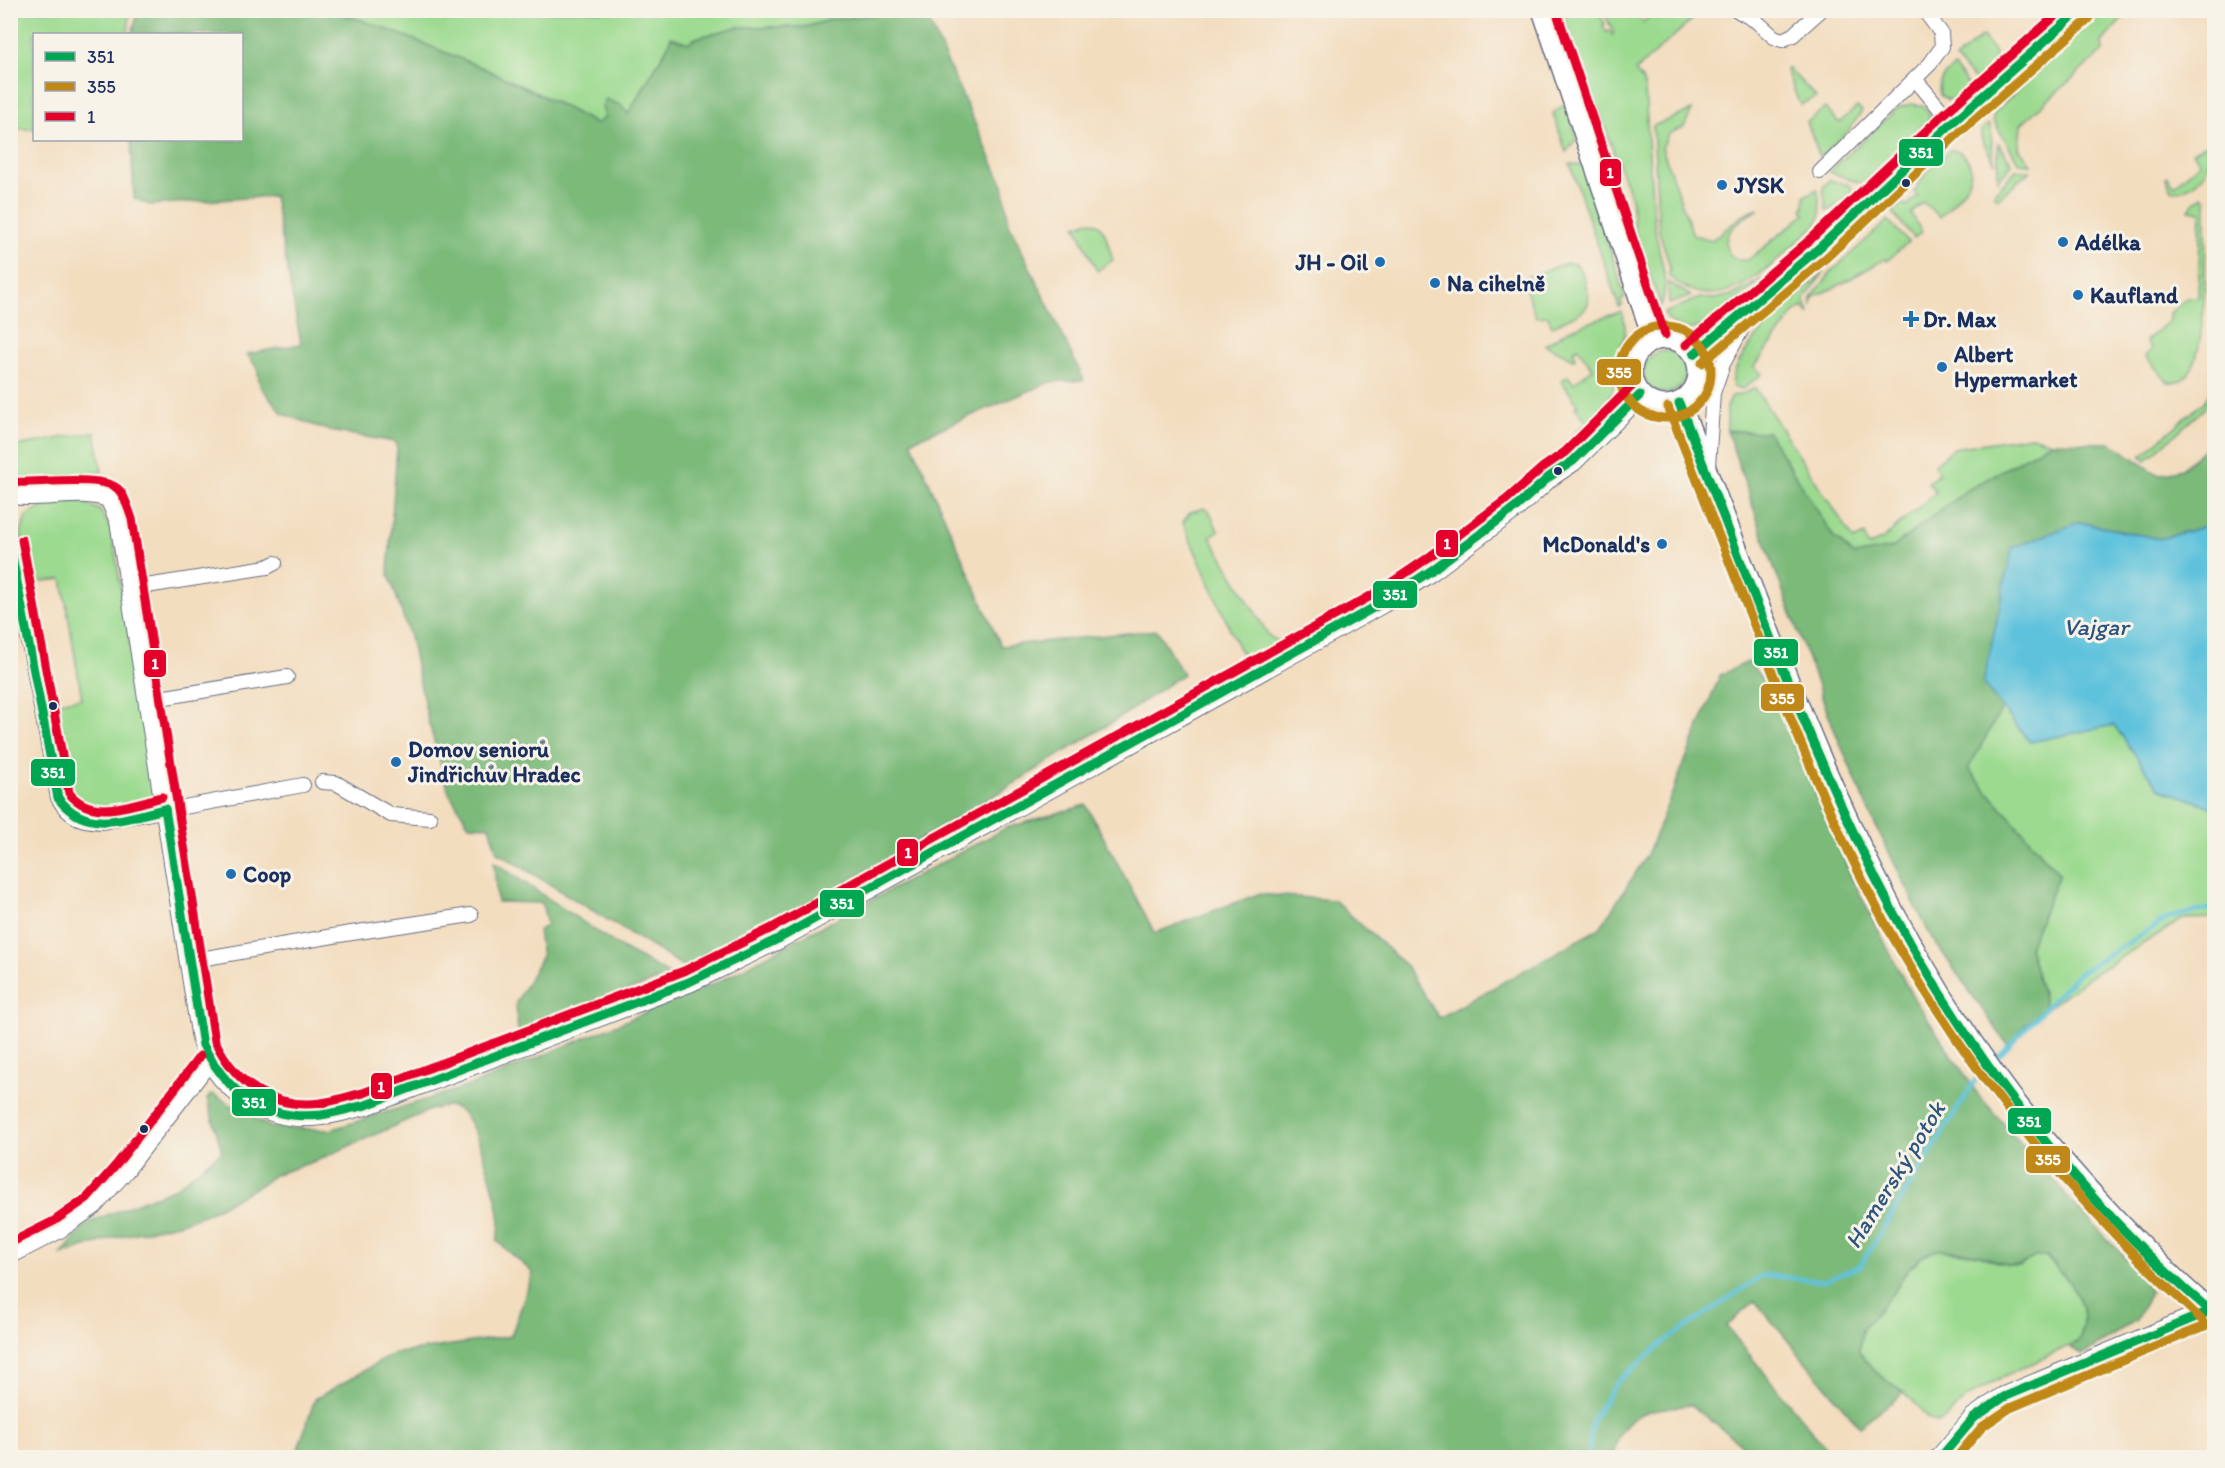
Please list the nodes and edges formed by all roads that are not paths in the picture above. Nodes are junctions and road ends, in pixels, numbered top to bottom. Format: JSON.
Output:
{"nodes":[{"id":1,"x":1543,"y":10,"type":"edge"},
{"id":2,"x":1737,"y":10,"type":"edge"},
{"id":3,"x":1821,"y":10,"type":"edge"},
{"id":4,"x":1924,"y":10,"type":"edge"},
{"id":5,"x":2081,"y":10,"type":"edge"},
{"id":6,"x":1915,"y":79,"type":"junction"},
{"id":7,"x":1952,"y":123,"type":"junction"},
{"id":8,"x":1820,"y":172,"type":"dead end"},
{"id":9,"x":1757,"y":302,"type":"junction"},
{"id":10,"x":1654,"y":339,"type":"junction"},
{"id":11,"x":1694,"y":354,"type":"junction"},
{"id":12,"x":1640,"y":395,"type":"junction"},
{"id":13,"x":1679,"y":403,"type":"junction"},
{"id":14,"x":1708,"y":474,"type":"junction"},
{"id":15,"x":10,"y":495,"type":"edge"},
{"id":16,"x":10,"y":542,"type":"edge"},
{"id":17,"x":275,"y":563,"type":"dead end"},
{"id":18,"x":140,"y":587,"type":"dead end"},
{"id":19,"x":287,"y":677,"type":"dead end"},
{"id":20,"x":148,"y":700,"type":"junction"},
{"id":21,"x":322,"y":782,"type":"dead end"},
{"id":22,"x":303,"y":785,"type":"dead end"},
{"id":23,"x":165,"y":809,"type":"junction"},
{"id":24,"x":430,"y":818,"type":"dead end"},
{"id":25,"x":471,"y":915,"type":"dead end"},
{"id":26,"x":189,"y":961,"type":"junction"},
{"id":27,"x":210,"y":1063,"type":"junction"},
{"id":28,"x":10,"y":1257,"type":"edge"},
{"id":29,"x":2213,"y":1311,"type":"edge"},
{"id":30,"x":1940,"y":1458,"type":"edge"}],
"edges":[{"from":1,"to":10,"type":"main road"},
{"from":2,"to":3,"type":"street"},
{"from":4,"to":6,"type":"street"},
{"from":5,"to":7,"type":"street"},
{"from":6,"to":7,"type":"street"},
{"from":6,"to":8,"type":"street"},
{"from":7,"to":9,"type":"street"},
{"from":9,"to":11,"type":"street"},
{"from":9,"to":14,"type":"street"},
{"from":10,"to":11,"type":"main road"},
{"from":10,"to":12,"type":"main road"},
{"from":11,"to":13,"type":"main road"},
{"from":12,"to":13,"type":"main road"},
{"from":12,"to":27,"type":"street"},
{"from":13,"to":14,"type":"main road"},
{"from":14,"to":29,"type":"main road"},
{"from":15,"to":20,"type":"street"},
{"from":16,"to":23,"type":"street"},
{"from":17,"to":18,"type":"street"},
{"from":19,"to":20,"type":"street"},
{"from":20,"to":23,"type":"street"},
{"from":21,"to":24,"type":"street"},
{"from":22,"to":23,"type":"street"},
{"from":23,"to":26,"type":"street"},
{"from":25,"to":26,"type":"street"},
{"from":26,"to":27,"type":"street"},
{"from":27,"to":28,"type":"street"},
{"from":29,"to":30,"type":"street"}]}
